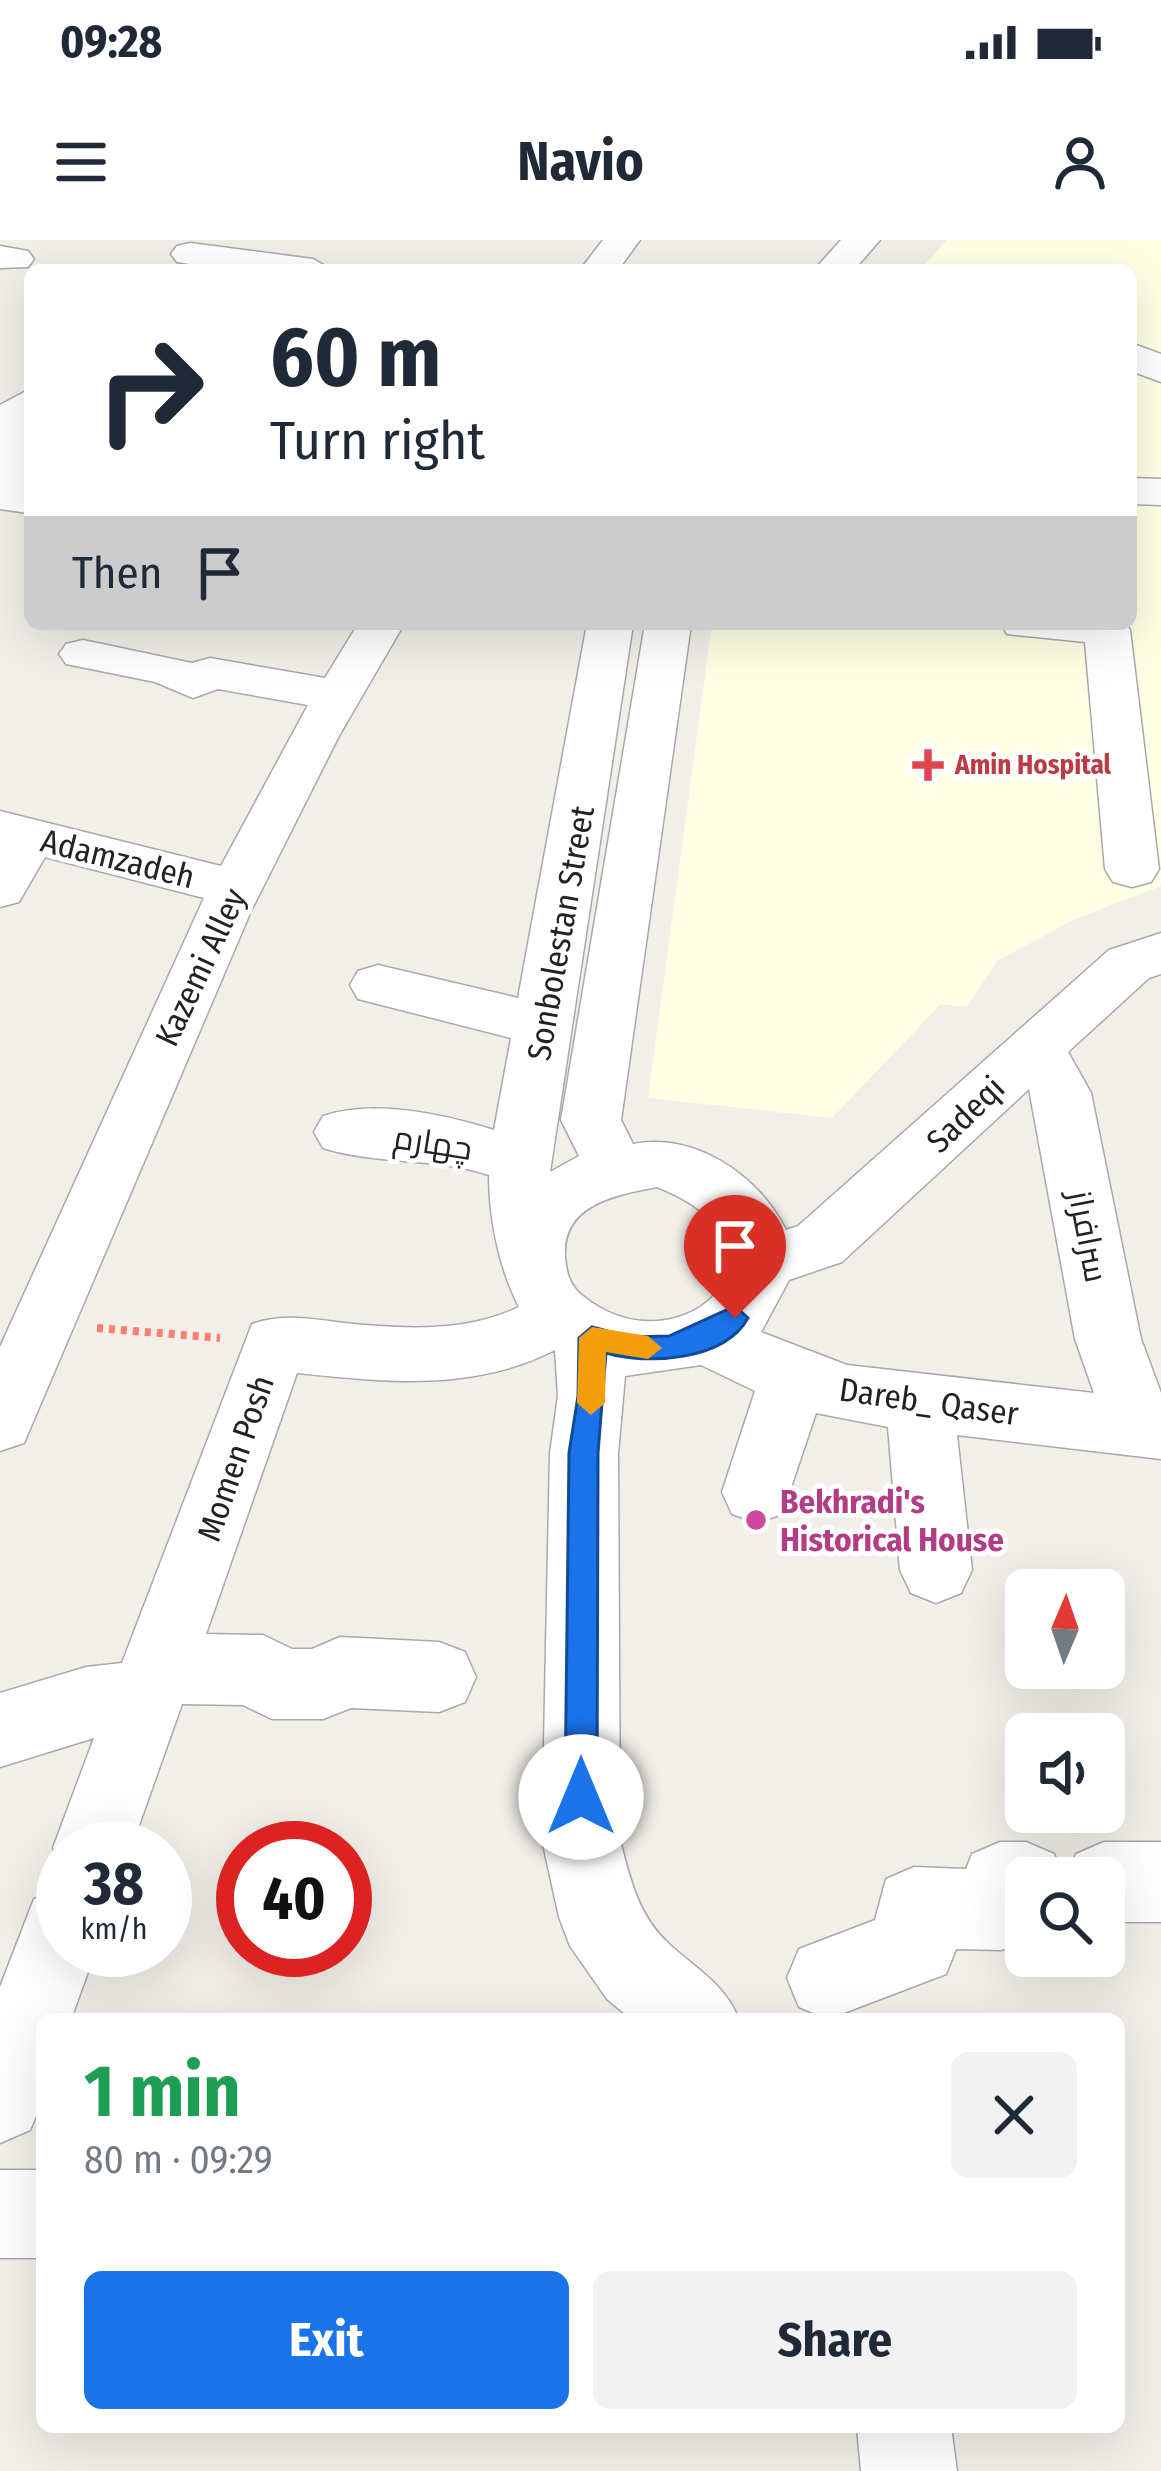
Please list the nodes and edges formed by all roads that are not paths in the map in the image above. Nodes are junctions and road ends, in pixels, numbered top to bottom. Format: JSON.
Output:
{"nodes":[{"id":1,"x":622,"y":240,"type":"edge"},
{"id":2,"x":862,"y":240,"type":"edge"},
{"id":3,"x":257,"y":251,"type":"edge"},
{"id":4,"x":190,"y":254,"type":"dead end"},
{"id":5,"x":295,"y":264,"type":"edge"},
{"id":6,"x":604,"y":264,"type":"edge"},
{"id":7,"x":839,"y":264,"type":"edge"},
{"id":8,"x":24,"y":406,"type":"edge"},
{"id":9,"x":19,"y":499,"type":"edge"},
{"id":10,"x":377,"y":630,"type":"edge"},
{"id":11,"x":609,"y":630,"type":"edge"},
{"id":12,"x":667,"y":630,"type":"edge"},
{"id":13,"x":1107,"y":630,"type":"edge"},
{"id":14,"x":83,"y":654,"type":"dead end"},
{"id":15,"x":338,"y":695,"type":"junction"},
{"id":16,"x":1142,"y":795,"type":"edge"},
{"id":17,"x":16,"y":832,"type":"edge"},
{"id":18,"x":1132,"y":869,"type":"dead end"},
{"id":19,"x":236,"y":888,"type":"junction"},
{"id":20,"x":0,"y":889,"type":"edge"},
{"id":21,"x":1161,"y":953,"type":"edge"},
{"id":22,"x":377,"y":985,"type":"dead end"},
{"id":23,"x":543,"y":1025,"type":"junction"},
{"id":24,"x":1036,"y":1046,"type":"junction"},
{"id":25,"x":344,"y":1132,"type":"dead end"},
{"id":26,"x":519,"y":1161,"type":"junction"},
{"id":27,"x":614,"y":1166,"type":"junction"},
{"id":28,"x":531,"y":1240,"type":"junction"},
{"id":29,"x":761,"y":1264,"type":"junction"},
{"id":30,"x":24,"y":1321,"type":"edge"},
{"id":31,"x":576,"y":1327,"type":"junction"},
{"id":32,"x":706,"y":1336,"type":"junction"},
{"id":33,"x":794,"y":1378,"type":"junction"},
{"id":34,"x":920,"y":1402,"type":"junction"},
{"id":35,"x":0,"y":1422,"type":"edge"},
{"id":36,"x":1150,"y":1428,"type":"edge"},
{"id":37,"x":757,"y":1492,"type":"dead end"},
{"id":38,"x":936,"y":1570,"type":"dead end"},
{"id":39,"x":439,"y":1677,"type":"dead end"},
{"id":40,"x":153,"y":1683,"type":"junction"},
{"id":41,"x":0,"y":1730,"type":"edge"},
{"id":42,"x":102,"y":1821,"type":"edge"},
{"id":43,"x":1005,"y":1882,"type":"edge"},
{"id":44,"x":1125,"y":1882,"type":"edge"},
{"id":45,"x":1161,"y":1882,"type":"edge"},
{"id":46,"x":45,"y":1977,"type":"edge"},
{"id":47,"x":828,"y":1978,"type":"dead end"},
{"id":48,"x":690,"y":2013,"type":"edge"},
{"id":49,"x":0,"y":2099,"type":"edge"},
{"id":50,"x":0,"y":2214,"type":"edge"},
{"id":51,"x":36,"y":2214,"type":"edge"},
{"id":52,"x":905,"y":2433,"type":"edge"},
{"id":53,"x":909,"y":2471,"type":"edge"}],
"edges":[{"from":1,"to":6,"type":"street"},
{"from":2,"to":7,"type":"street"},
{"from":3,"to":4,"type":"street"},
{"from":3,"to":5,"type":"street"},
{"from":8,"to":9,"type":"street"},
{"from":10,"to":15,"type":"street","name":"Kazemi Alley"},
{"from":11,"to":23,"type":"street","name":"Sonbolestan Street"},
{"from":12,"to":27,"type":"street","name":"Sonbolestan Street"},
{"from":13,"to":16,"type":"street"},
{"from":14,"to":15,"type":"street"},
{"from":15,"to":19,"type":"street","name":"Kazemi Alley"},
{"from":16,"to":18,"type":"street"},
{"from":17,"to":19,"type":"street","name":"Adamzadeh"},
{"from":17,"to":20,"type":"street"},
{"from":19,"to":30,"type":"street","name":"Kazemi Alley"},
{"from":21,"to":24,"type":"street","name":"Sadeqi"},
{"from":22,"to":23,"type":"street"},
{"from":23,"to":26,"type":"street","name":"Sonbolestan Street"},
{"from":24,"to":29,"type":"street","name":"Sadeqi"},
{"from":24,"to":36,"type":"street","name":"سرافراز"},
{"from":25,"to":26,"type":"street","name":"چهارم"},
{"from":26,"to":28,"type":"street","name":"Sonbolestan Street"},
{"from":27,"to":28,"type":"street"},
{"from":27,"to":29,"type":"street"},
{"from":28,"to":31,"type":"street"},
{"from":29,"to":32,"type":"street"},
{"from":30,"to":35,"type":"street","name":"Kazemi Alley"},
{"from":31,"to":32,"type":"street"},
{"from":31,"to":40,"type":"street","name":"Momen Posh"},
{"from":31,"to":48,"type":"street"},
{"from":32,"to":33,"type":"street","name":"Dareb_ Qaser"},
{"from":33,"to":34,"type":"street","name":"Dareb_ Qaser"},
{"from":33,"to":37,"type":"street"},
{"from":34,"to":36,"type":"street","name":"Dareb_ Qaser"},
{"from":34,"to":38,"type":"street"},
{"from":39,"to":40,"type":"street"},
{"from":40,"to":41,"type":"street"},
{"from":40,"to":42,"type":"street","name":"Momen Posh"},
{"from":43,"to":47,"type":"street"},
{"from":44,"to":45,"type":"street"},
{"from":46,"to":49,"type":"street"},
{"from":50,"to":51,"type":"street"},
{"from":52,"to":53,"type":"street"}]}
